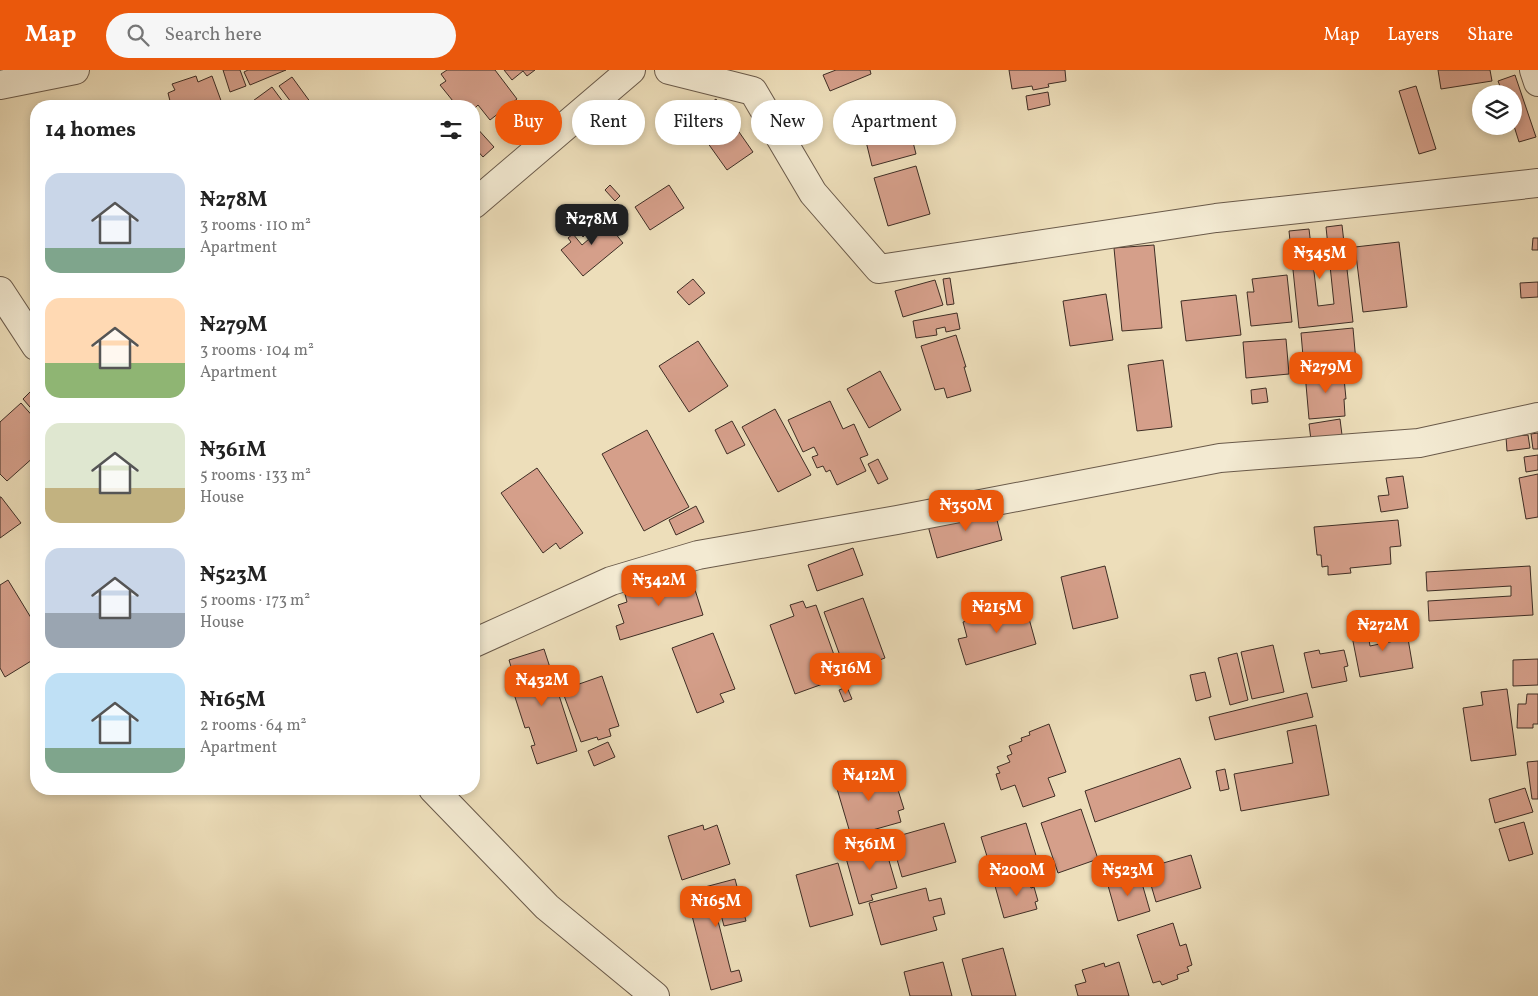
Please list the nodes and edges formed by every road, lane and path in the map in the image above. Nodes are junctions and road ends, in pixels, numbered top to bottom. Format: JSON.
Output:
{"nodes":[{"id":1,"x":75,"y":70,"type":"edge"},
{"id":2,"x":631,"y":70,"type":"edge"},
{"id":3,"x":669,"y":70,"type":"edge"},
{"id":4,"x":1534,"y":70,"type":"edge"},
{"id":5,"x":1538,"y":82,"type":"edge"},
{"id":6,"x":0,"y":85,"type":"edge"},
{"id":7,"x":1538,"y":183,"type":"edge"},
{"id":8,"x":480,"y":199,"type":"edge"},
{"id":9,"x":0,"y":290,"type":"edge"},
{"id":10,"x":30,"y":337,"type":"edge"},
{"id":11,"x":1538,"y":418,"type":"edge"},
{"id":12,"x":480,"y":640,"type":"edge"},
{"id":13,"x":439,"y":795,"type":"edge"},
{"id":14,"x":656,"y":996,"type":"edge"}],
"edges":[{"from":1,"to":6,"type":"street"},
{"from":2,"to":8,"type":"street"},
{"from":3,"to":7,"type":"street"},
{"from":4,"to":5,"type":"street"},
{"from":9,"to":10,"type":"street"},
{"from":11,"to":12,"type":"street"},
{"from":13,"to":14,"type":"street"}]}
